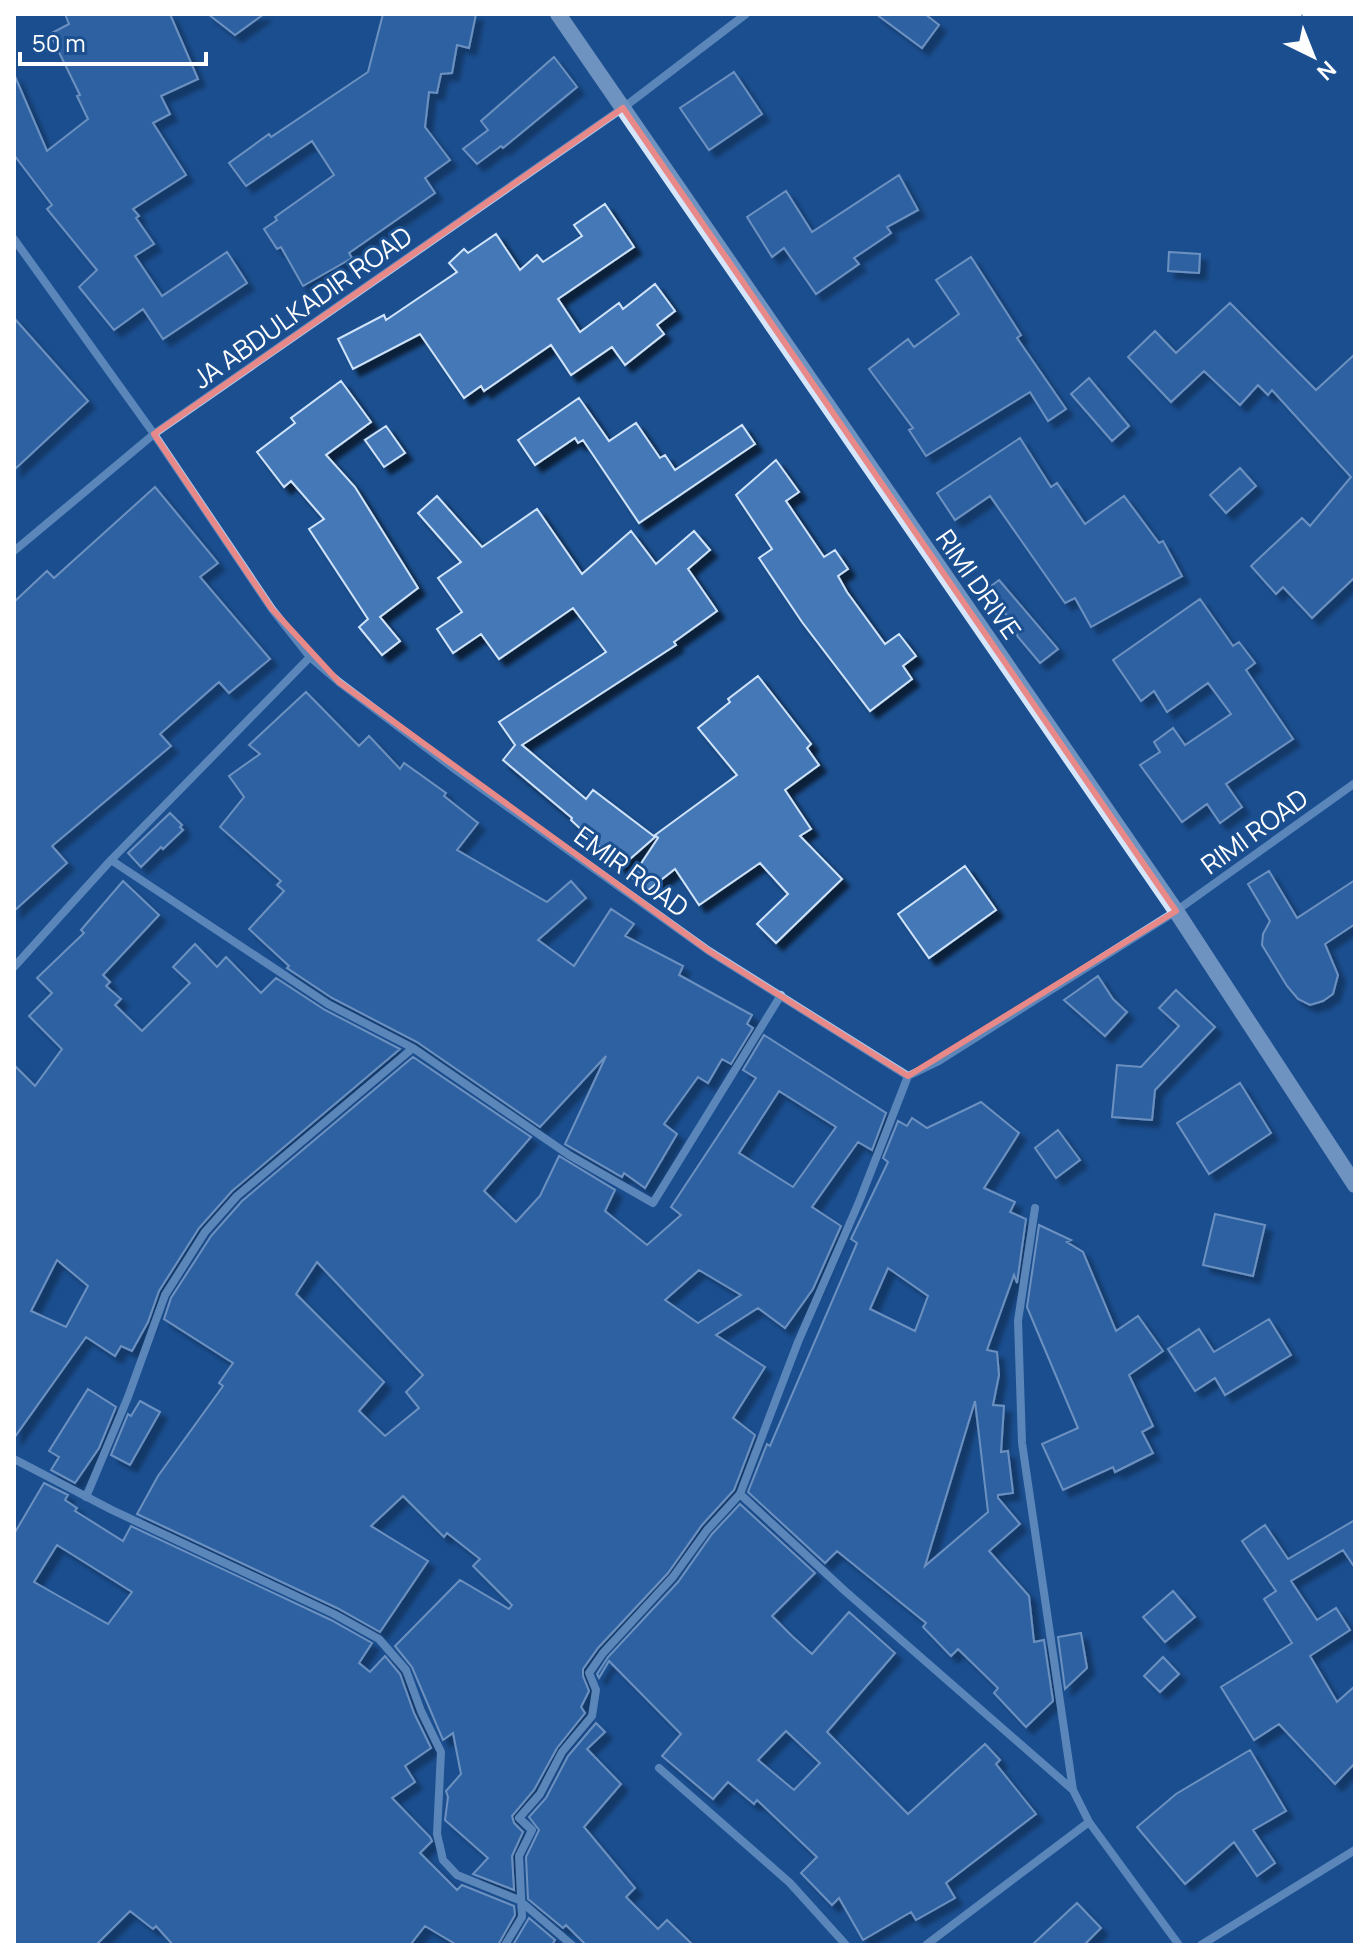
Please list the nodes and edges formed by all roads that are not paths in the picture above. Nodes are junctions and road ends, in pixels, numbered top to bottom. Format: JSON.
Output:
{"nodes":[{"id":1,"x":558,"y":14,"type":"edge"},
{"id":2,"x":746,"y":14,"type":"edge"},
{"id":3,"x":623,"y":108,"type":"junction"},
{"id":4,"x":14,"y":239,"type":"edge"},
{"id":5,"x":154,"y":434,"type":"junction"},
{"id":6,"x":14,"y":551,"type":"edge"},
{"id":7,"x":310,"y":657,"type":"junction"},
{"id":8,"x":1355,"y":783,"type":"edge"},
{"id":9,"x":111,"y":860,"type":"junction"},
{"id":10,"x":1176,"y":911,"type":"junction"},
{"id":11,"x":14,"y":967,"type":"edge"},
{"id":12,"x":781,"y":995,"type":"junction"},
{"id":13,"x":413,"y":1048,"type":"junction"},
{"id":14,"x":908,"y":1076,"type":"junction"},
{"id":15,"x":1355,"y":1185,"type":"edge"},
{"id":16,"x":1035,"y":1208,"type":"dead end"},
{"id":17,"x":14,"y":1459,"type":"edge"},
{"id":18,"x":740,"y":1494,"type":"junction"},
{"id":19,"x":86,"y":1497,"type":"junction"},
{"id":20,"x":659,"y":1768,"type":"dead end"},
{"id":21,"x":1073,"y":1790,"type":"junction"},
{"id":22,"x":1089,"y":1822,"type":"junction"},
{"id":23,"x":1355,"y":1850,"type":"edge"},
{"id":24,"x":519,"y":1900,"type":"junction"},
{"id":25,"x":505,"y":1945,"type":"edge"},
{"id":26,"x":572,"y":1945,"type":"edge"},
{"id":27,"x":846,"y":1945,"type":"edge"},
{"id":28,"x":926,"y":1945,"type":"edge"},
{"id":29,"x":1179,"y":1945,"type":"edge"},
{"id":30,"x":1201,"y":1945,"type":"edge"}],
"edges":[{"from":1,"to":3,"type":"street","name":"RIMI DRIVE"},
{"from":2,"to":3,"type":"street","name":"JA ABDULKADIR ROAD"},
{"from":3,"to":5,"type":"street","name":"JA ABDULKADIR ROAD"},
{"from":3,"to":10,"type":"street","name":"RIMI DRIVE"},
{"from":4,"to":5,"type":"street","name":"EMIR ROAD"},
{"from":5,"to":6,"type":"street","name":"JA ABDULKADIR ROAD"},
{"from":5,"to":7,"type":"street","name":"EMIR ROAD"},
{"from":7,"to":9,"type":"street"},
{"from":7,"to":12,"type":"street","name":"EMIR ROAD"},
{"from":8,"to":10,"type":"street","name":"RIMI ROAD"},
{"from":9,"to":11,"type":"street"},
{"from":9,"to":13,"type":"street"},
{"from":10,"to":14,"type":"street"},
{"from":10,"to":15,"type":"street","name":"RIMI DRIVE"},
{"from":12,"to":13,"type":"street"},
{"from":12,"to":14,"type":"street","name":"EMIR ROAD"},
{"from":13,"to":19,"type":"street"},
{"from":14,"to":18,"type":"street"},
{"from":16,"to":21,"type":"street"},
{"from":17,"to":19,"type":"street"},
{"from":18,"to":21,"type":"street"},
{"from":18,"to":24,"type":"street"},
{"from":19,"to":24,"type":"street"},
{"from":20,"to":27,"type":"street"},
{"from":21,"to":22,"type":"street"},
{"from":22,"to":28,"type":"street"},
{"from":22,"to":29,"type":"street"},
{"from":23,"to":30,"type":"street"},
{"from":24,"to":25,"type":"street"},
{"from":24,"to":26,"type":"street"}]}
